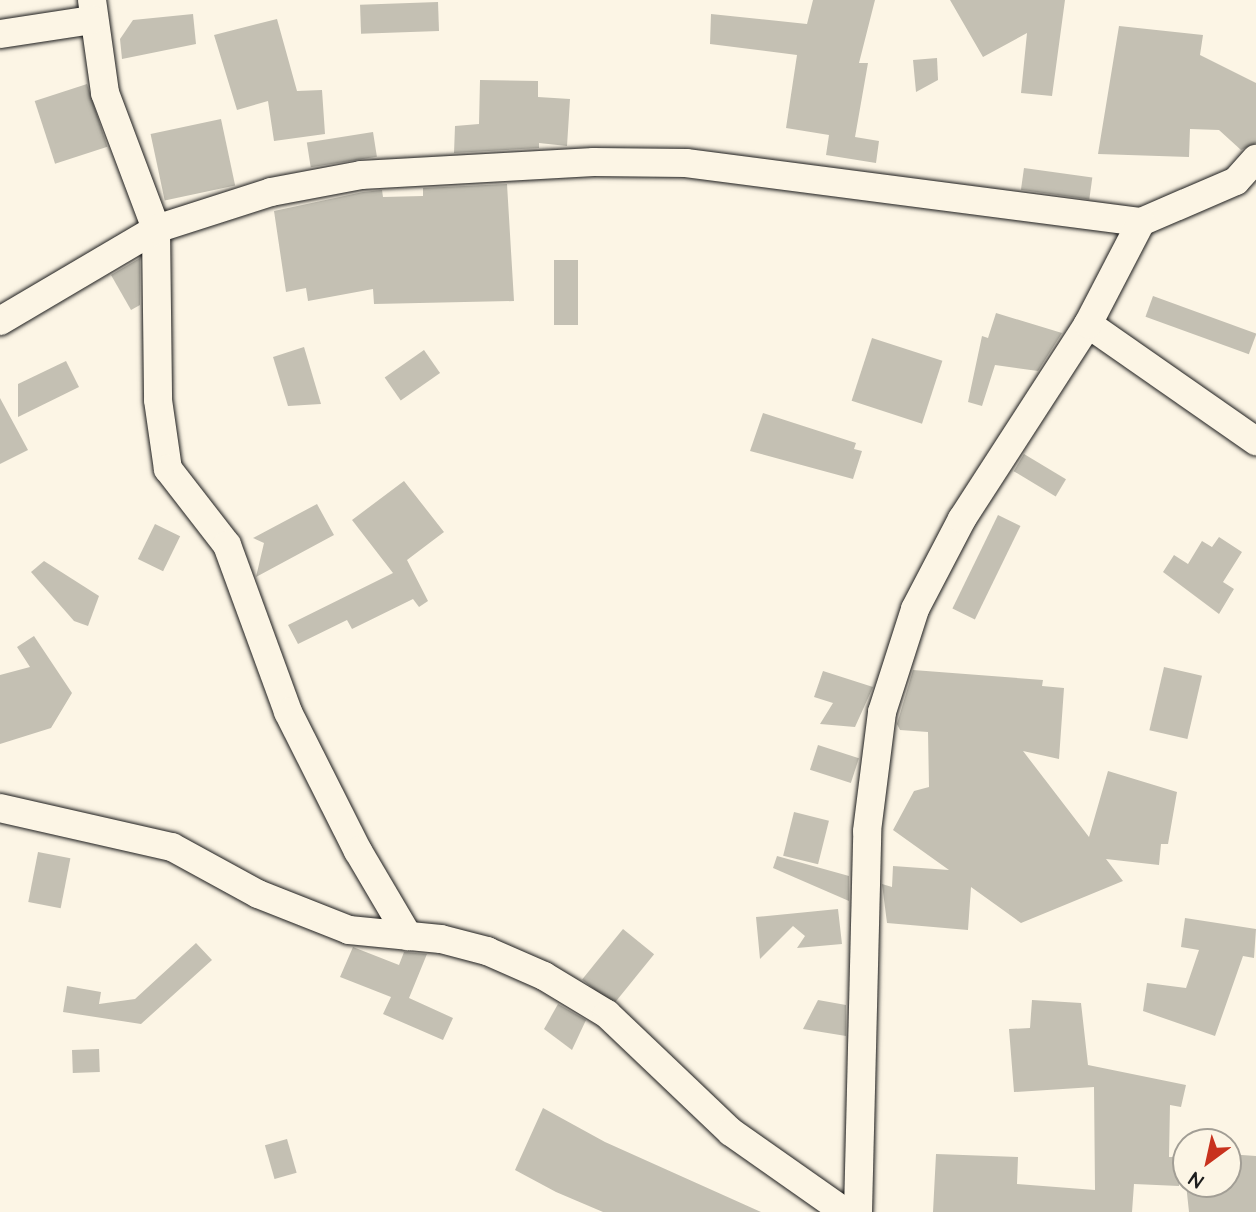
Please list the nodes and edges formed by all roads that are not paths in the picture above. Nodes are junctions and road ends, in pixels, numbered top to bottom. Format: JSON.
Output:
{"nodes":[{"id":1,"x":92,"y":10,"type":"edge"},
{"id":2,"x":0,"y":34,"type":"edge"},
{"id":3,"x":1256,"y":159,"type":"edge"},
{"id":4,"x":1246,"y":182,"type":"edge"},
{"id":5,"x":1141,"y":222,"type":"junction"},
{"id":6,"x":156,"y":229,"type":"junction"},
{"id":7,"x":0,"y":321,"type":"edge"},
{"id":8,"x":1088,"y":324,"type":"junction"},
{"id":9,"x":1256,"y":441,"type":"edge"},
{"id":10,"x":0,"y":807,"type":"edge"},
{"id":11,"x":408,"y":936,"type":"junction"},
{"id":12,"x":845,"y":1212,"type":"edge"},
{"id":13,"x":858,"y":1212,"type":"edge"}],
"edges":[{"from":1,"to":2,"type":"street"},
{"from":1,"to":6,"type":"street"},
{"from":3,"to":4,"type":"street"},
{"from":4,"to":5,"type":"street"},
{"from":5,"to":6,"type":"street"},
{"from":5,"to":8,"type":"street"},
{"from":6,"to":7,"type":"street"},
{"from":6,"to":11,"type":"street"},
{"from":8,"to":9,"type":"street"},
{"from":8,"to":13,"type":"street"},
{"from":10,"to":11,"type":"street"},
{"from":11,"to":12,"type":"street"}]}
